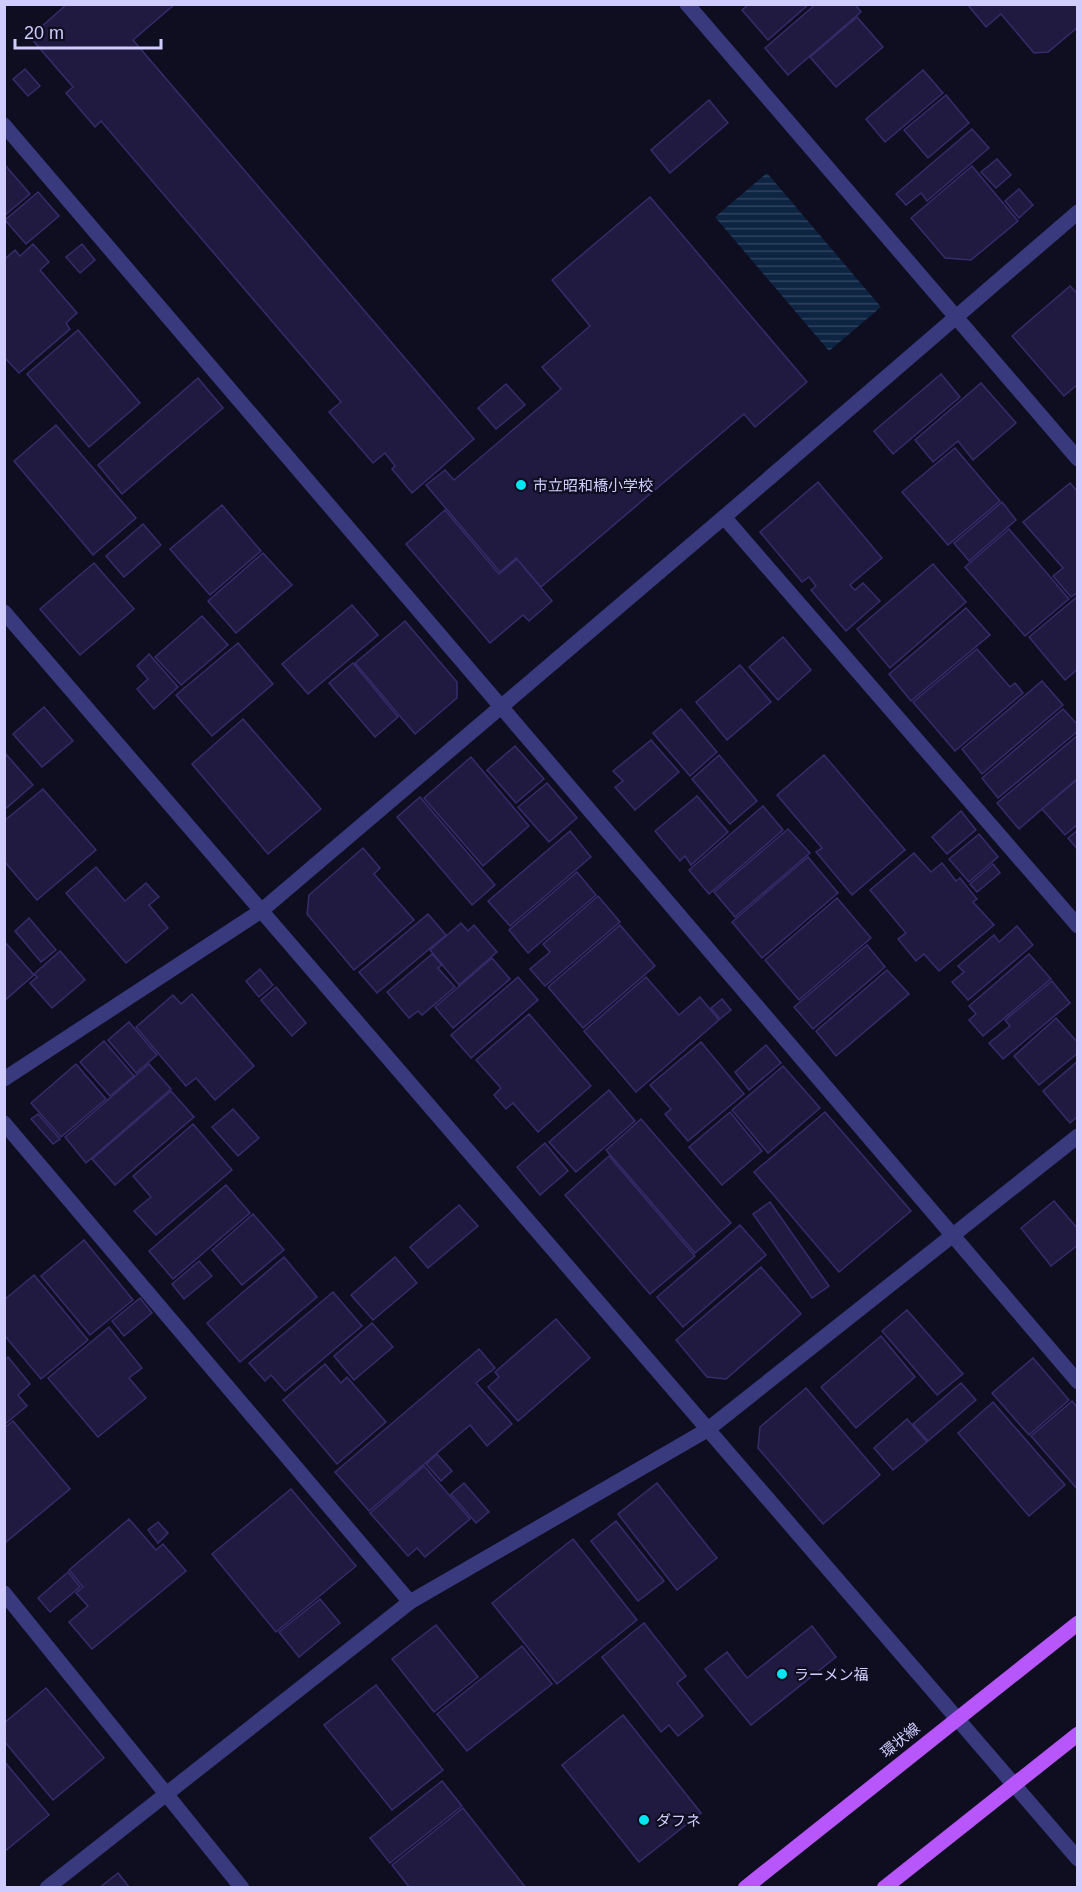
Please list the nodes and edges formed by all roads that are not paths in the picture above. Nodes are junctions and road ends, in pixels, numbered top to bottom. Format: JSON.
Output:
{"nodes":[{"id":1,"x":687,"y":4,"type":"edge"},
{"id":2,"x":4,"y":125,"type":"edge"},
{"id":3,"x":1077,"y":212,"type":"edge"},
{"id":4,"x":955,"y":316,"type":"junction"},
{"id":5,"x":1077,"y":459,"type":"edge"},
{"id":6,"x":724,"y":517,"type":"junction"},
{"id":7,"x":4,"y":612,"type":"edge"},
{"id":8,"x":501,"y":707,"type":"junction"},
{"id":9,"x":261,"y":911,"type":"junction"},
{"id":10,"x":1077,"y":926,"type":"edge"},
{"id":11,"x":4,"y":1079,"type":"edge"},
{"id":12,"x":4,"y":1123,"type":"edge"},
{"id":13,"x":1077,"y":1136,"type":"edge"},
{"id":14,"x":953,"y":1235,"type":"junction"},
{"id":15,"x":1077,"y":1382,"type":"edge"},
{"id":16,"x":707,"y":1430,"type":"junction"},
{"id":17,"x":4,"y":1593,"type":"edge"},
{"id":18,"x":410,"y":1602,"type":"junction"},
{"id":19,"x":1077,"y":1623,"type":"edge"},
{"id":20,"x":955,"y":1719,"type":"junction"},
{"id":21,"x":1077,"y":1734,"type":"edge"},
{"id":22,"x":1013,"y":1785,"type":"junction"},
{"id":23,"x":167,"y":1793,"type":"junction"},
{"id":24,"x":1077,"y":1859,"type":"edge"},
{"id":25,"x":47,"y":1887,"type":"edge"},
{"id":26,"x":242,"y":1887,"type":"edge"},
{"id":27,"x":745,"y":1887,"type":"edge"},
{"id":28,"x":884,"y":1887,"type":"edge"}],
"edges":[{"from":1,"to":4,"type":"street"},
{"from":2,"to":8,"type":"street"},
{"from":3,"to":4,"type":"street"},
{"from":4,"to":5,"type":"street"},
{"from":4,"to":6,"type":"street"},
{"from":6,"to":8,"type":"street"},
{"from":6,"to":10,"type":"street"},
{"from":7,"to":9,"type":"street"},
{"from":8,"to":9,"type":"street"},
{"from":8,"to":14,"type":"street"},
{"from":9,"to":11,"type":"street"},
{"from":9,"to":16,"type":"street"},
{"from":12,"to":18,"type":"street"},
{"from":13,"to":14,"type":"street"},
{"from":14,"to":15,"type":"street"},
{"from":14,"to":16,"type":"street"},
{"from":16,"to":18,"type":"street"},
{"from":16,"to":20,"type":"street"},
{"from":17,"to":23,"type":"street"},
{"from":18,"to":23,"type":"street"},
{"from":19,"to":20,"type":"main road","name":"環状線"},
{"from":20,"to":22,"type":"street"},
{"from":20,"to":27,"type":"main road","name":"環状線"},
{"from":21,"to":22,"type":"main road"},
{"from":22,"to":24,"type":"street"},
{"from":22,"to":28,"type":"main road"},
{"from":23,"to":25,"type":"street"},
{"from":23,"to":26,"type":"street"}]}
